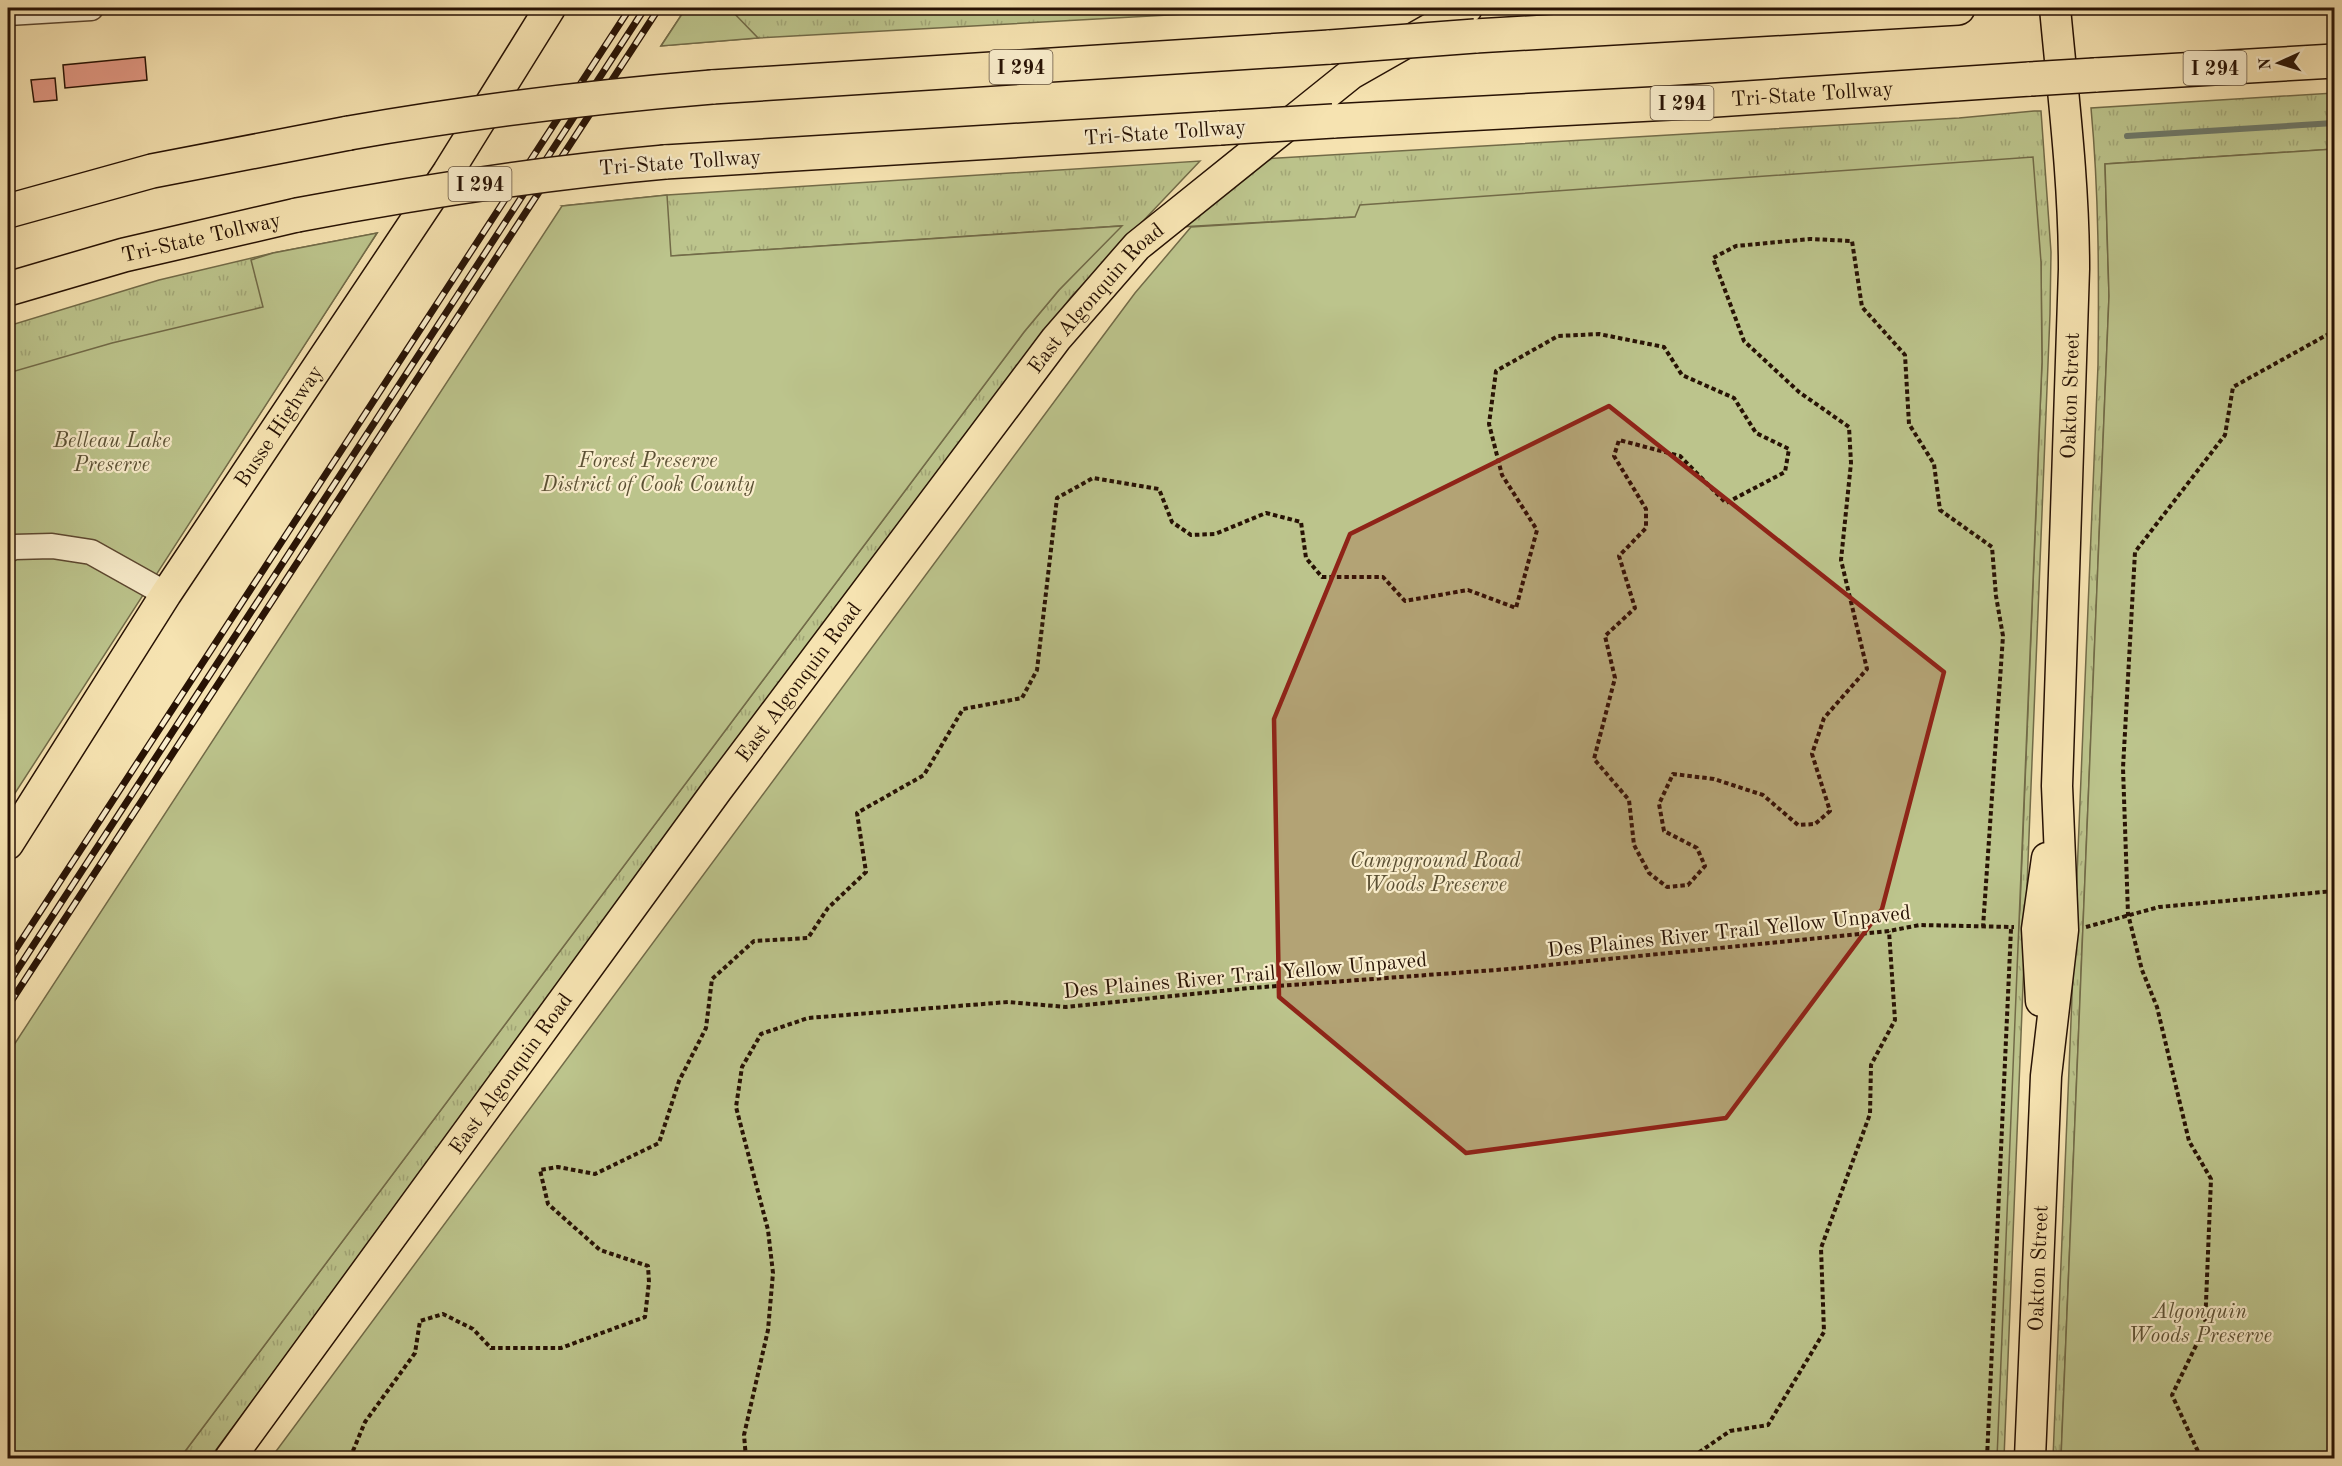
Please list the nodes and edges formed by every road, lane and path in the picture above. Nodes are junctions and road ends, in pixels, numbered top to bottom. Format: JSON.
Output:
{"nodes":[{"id":1,"x":91,"y":8,"type":"edge"},
{"id":2,"x":550,"y":8,"type":"edge"},
{"id":3,"x":1958,"y":8,"type":"edge"},
{"id":4,"x":2055,"y":8,"type":"edge"},
{"id":5,"x":8,"y":13,"type":"edge"},
{"id":6,"x":1471,"y":22,"type":"edge"},
{"id":7,"x":2334,"y":61,"type":"edge"},
{"id":8,"x":8,"y":211,"type":"edge"},
{"id":9,"x":8,"y":289,"type":"edge"},
{"id":10,"x":2334,"y":331,"type":"edge"},
{"id":11,"x":8,"y":550,"type":"edge"},
{"id":12,"x":166,"y":594,"type":"junction"},
{"id":13,"x":8,"y":844,"type":"edge"},
{"id":14,"x":2334,"y":891,"type":"edge"},
{"id":15,"x":2128,"y":914,"type":"junction"},
{"id":16,"x":1983,"y":927,"type":"junction"},
{"id":17,"x":2011,"y":927,"type":"junction"},
{"id":18,"x":2018,"y":928,"type":"dead end"},
{"id":19,"x":2075,"y":930,"type":"dead end"},
{"id":20,"x":1889,"y":931,"type":"junction"},
{"id":21,"x":230,"y":1458,"type":"edge"},
{"id":22,"x":350,"y":1458,"type":"edge"},
{"id":23,"x":746,"y":1458,"type":"edge"},
{"id":24,"x":1694,"y":1458,"type":"edge"},
{"id":25,"x":1987,"y":1458,"type":"edge"},
{"id":26,"x":2030,"y":1458,"type":"edge"},
{"id":27,"x":2201,"y":1458,"type":"edge"}],
"edges":[{"from":1,"to":5,"type":"street"},
{"from":2,"to":12,"type":"main road","name":"Busse Highway"},
{"from":3,"to":6,"type":"highway","number":"I 294"},
{"from":4,"to":26,"type":"main road","name":"Oakton Street"},
{"from":6,"to":8,"type":"highway","number":"I 294","bridge":true},
{"from":6,"to":21,"type":"main road","name":"East Algonquin Road"},
{"from":7,"to":9,"type":"highway","name":"Tri-State Tollway","number":"I 294","bridge":true},
{"from":10,"to":15,"type":"path"},
{"from":11,"to":12,"type":"street"},
{"from":12,"to":13,"type":"main road","name":"Busse Highway"},
{"from":14,"to":15,"type":"path"},
{"from":15,"to":19,"type":"path"},
{"from":15,"to":27,"type":"path"},
{"from":16,"to":17,"type":"path","name":"Des Plaines River Trail Yellow Unpaved"},
{"from":16,"to":20,"type":"path","name":"Des Plaines River Trail Yellow Unpaved"},
{"from":16,"to":22,"type":"path"},
{"from":17,"to":18,"type":"path","name":"Des Plaines River Trail Yellow Unpaved"},
{"from":17,"to":25,"type":"path"},
{"from":20,"to":23,"type":"path","name":"Des Plaines River Trail Yellow Unpaved"},
{"from":20,"to":24,"type":"path"}]}
